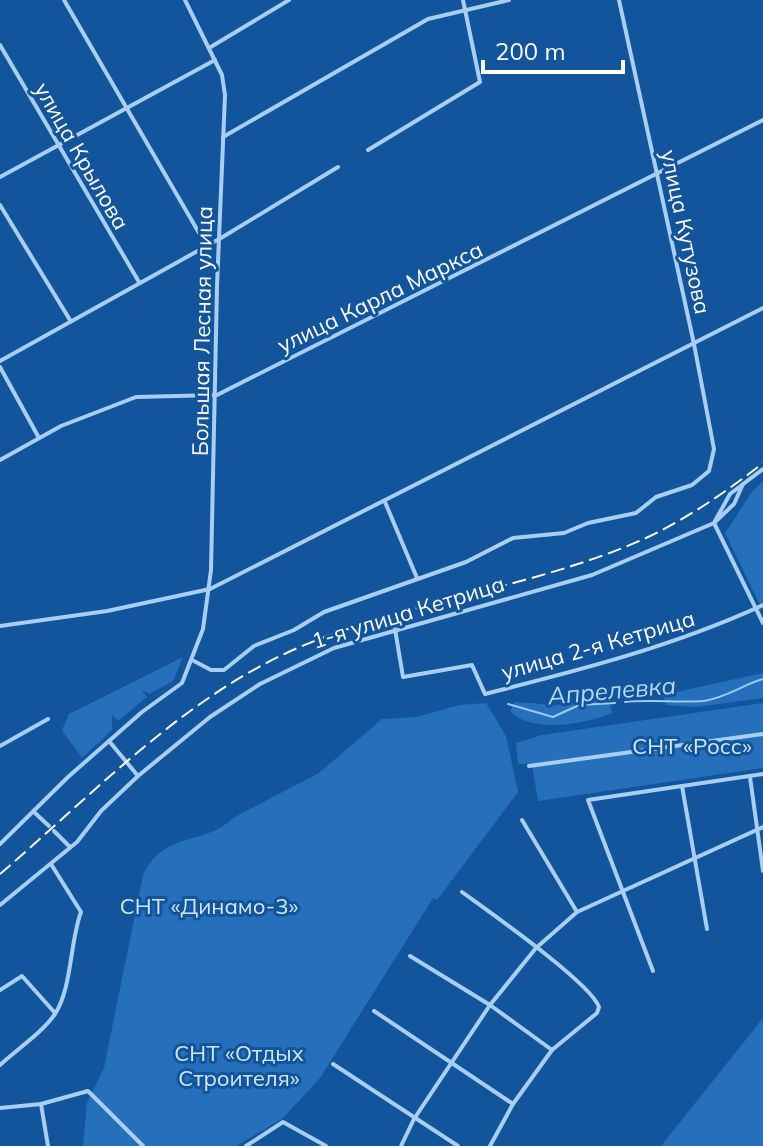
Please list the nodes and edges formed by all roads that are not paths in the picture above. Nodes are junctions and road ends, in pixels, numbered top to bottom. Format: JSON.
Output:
{"nodes":[{"id":1,"x":64,"y":0,"type":"edge"},
{"id":2,"x":185,"y":0,"type":"edge"},
{"id":3,"x":289,"y":0,"type":"edge"},
{"id":4,"x":463,"y":0,"type":"edge"},
{"id":5,"x":509,"y":0,"type":"edge"},
{"id":6,"x":619,"y":0,"type":"edge"},
{"id":7,"x":465,"y":13,"type":"junction"},
{"id":8,"x":0,"y":45,"type":"edge"},
{"id":9,"x":209,"y":48,"type":"junction"},
{"id":10,"x":215,"y":60,"type":"junction"},
{"id":11,"x":128,"y":107,"type":"junction"},
{"id":12,"x":763,"y":120,"type":"edge"},
{"id":13,"x":223,"y":137,"type":"junction"},
{"id":14,"x":56,"y":145,"type":"junction"},
{"id":15,"x":368,"y":150,"type":"dead end"},
{"id":16,"x":338,"y":167,"type":"dead end"},
{"id":17,"x":658,"y":175,"type":"junction"},
{"id":18,"x":0,"y":177,"type":"edge"},
{"id":19,"x":0,"y":205,"type":"edge"},
{"id":20,"x":221,"y":238,"type":"junction"},
{"id":21,"x":206,"y":245,"type":"junction"},
{"id":22,"x":139,"y":282,"type":"junction"},
{"id":23,"x":763,"y":308,"type":"edge"},
{"id":24,"x":70,"y":320,"type":"junction"},
{"id":25,"x":694,"y":344,"type":"junction"},
{"id":26,"x":0,"y":364,"type":"edge"},
{"id":27,"x":217,"y":395,"type":"junction"},
{"id":28,"x":39,"y":438,"type":"junction"},
{"id":29,"x":0,"y":460,"type":"edge"},
{"id":30,"x":763,"y":469,"type":"edge"},
{"id":31,"x":743,"y":484,"type":"junction"},
{"id":32,"x":385,"y":502,"type":"junction"},
{"id":33,"x":714,"y":523,"type":"junction"},
{"id":34,"x":417,"y":578,"type":"junction"},
{"id":35,"x":210,"y":589,"type":"junction"},
{"id":36,"x":763,"y":605,"type":"edge"},
{"id":37,"x":756,"y":608,"type":"junction"},
{"id":38,"x":763,"y":623,"type":"edge"},
{"id":39,"x":0,"y":626,"type":"edge"},
{"id":40,"x":395,"y":629,"type":"junction"},
{"id":41,"x":194,"y":661,"type":"junction"},
{"id":42,"x":48,"y":719,"type":"dead end"},
{"id":43,"x":763,"y":734,"type":"edge"},
{"id":44,"x":109,"y":741,"type":"junction"},
{"id":45,"x":0,"y":746,"type":"edge"},
{"id":46,"x":529,"y":766,"type":"dead end"},
{"id":47,"x":763,"y":774,"type":"edge"},
{"id":48,"x":138,"y":776,"type":"junction"},
{"id":49,"x":750,"y":777,"type":"junction"},
{"id":50,"x":682,"y":786,"type":"junction"},
{"id":51,"x":35,"y":813,"type":"junction"},
{"id":52,"x":522,"y":820,"type":"dead end"},
{"id":53,"x":49,"y":826,"type":"dead end"},
{"id":54,"x":763,"y":827,"type":"edge"},
{"id":55,"x":756,"y":830,"type":"junction"},
{"id":56,"x":54,"y":831,"type":"dead end"},
{"id":57,"x":0,"y":844,"type":"edge"},
{"id":58,"x":70,"y":847,"type":"junction"},
{"id":59,"x":694,"y":858,"type":"junction"},
{"id":60,"x":51,"y":864,"type":"junction"},
{"id":61,"x":763,"y":871,"type":"edge"},
{"id":62,"x":462,"y":892,"type":"dead end"},
{"id":63,"x":624,"y":893,"type":"junction"},
{"id":64,"x":0,"y":905,"type":"edge"},
{"id":65,"x":577,"y":912,"type":"junction"},
{"id":66,"x":707,"y":929,"type":"dead end"},
{"id":67,"x":536,"y":948,"type":"junction"},
{"id":68,"x":410,"y":956,"type":"dead end"},
{"id":69,"x":653,"y":971,"type":"dead end"},
{"id":70,"x":1,"y":986,"type":"edge"},
{"id":71,"x":490,"y":1005,"type":"junction"},
{"id":72,"x":374,"y":1011,"type":"dead end"},
{"id":73,"x":55,"y":1013,"type":"junction"},
{"id":74,"x":552,"y":1050,"type":"junction"},
{"id":75,"x":452,"y":1061,"type":"junction"},
{"id":76,"x":333,"y":1064,"type":"dead end"},
{"id":77,"x":0,"y":1065,"type":"edge"},
{"id":78,"x":41,"y":1104,"type":"junction"},
{"id":79,"x":513,"y":1104,"type":"junction"},
{"id":80,"x":0,"y":1108,"type":"edge"},
{"id":81,"x":414,"y":1119,"type":"junction"},
{"id":82,"x":48,"y":1146,"type":"edge"},
{"id":83,"x":143,"y":1146,"type":"edge"},
{"id":84,"x":246,"y":1146,"type":"edge"},
{"id":85,"x":326,"y":1146,"type":"edge"},
{"id":86,"x":401,"y":1146,"type":"edge"},
{"id":87,"x":458,"y":1146,"type":"edge"},
{"id":88,"x":490,"y":1146,"type":"edge"}],
"edges":[{"from":1,"to":11,"type":"street"},
{"from":2,"to":9,"type":"street","name":"Большая Лесная улица"},
{"from":3,"to":9,"type":"street"},
{"from":4,"to":7,"type":"street"},
{"from":5,"to":7,"type":"street"},
{"from":6,"to":17,"type":"street","name":"улица Кутузова"},
{"from":7,"to":13,"type":"street"},
{"from":7,"to":15,"type":"street"},
{"from":8,"to":14,"type":"street","name":"улица Крылова"},
{"from":9,"to":10,"type":"street","name":"Большая Лесная улица"},
{"from":10,"to":11,"type":"street"},
{"from":10,"to":13,"type":"street","name":"Большая Лесная улица"},
{"from":11,"to":14,"type":"street"},
{"from":11,"to":21,"type":"street"},
{"from":12,"to":17,"type":"street","name":"улица Карла Маркса"},
{"from":13,"to":20,"type":"street","name":"Большая Лесная улица"},
{"from":14,"to":18,"type":"street"},
{"from":14,"to":22,"type":"street","name":"улица Крылова"},
{"from":16,"to":20,"type":"street"},
{"from":17,"to":25,"type":"street","name":"улица Кутузова"},
{"from":17,"to":27,"type":"street","name":"улица Карла Маркса"},
{"from":19,"to":24,"type":"street"},
{"from":20,"to":21,"type":"street"},
{"from":20,"to":27,"type":"street","name":"Большая Лесная улица"},
{"from":21,"to":22,"type":"street"},
{"from":22,"to":24,"type":"street"},
{"from":23,"to":25,"type":"street"},
{"from":24,"to":26,"type":"street"},
{"from":25,"to":32,"type":"street"},
{"from":25,"to":34,"type":"street","name":"улица Кутузова"},
{"from":26,"to":28,"type":"street"},
{"from":27,"to":28,"type":"street","name":"улица Карла Маркса"},
{"from":27,"to":35,"type":"street","name":"Большая Лесная улица"},
{"from":28,"to":29,"type":"street","name":"улица Карла Маркса"},
{"from":30,"to":31,"type":"street"},
{"from":31,"to":33,"type":"street"},
{"from":31,"to":33,"type":"street"},
{"from":32,"to":34,"type":"street"},
{"from":32,"to":35,"type":"street"},
{"from":33,"to":37,"type":"street"},
{"from":33,"to":40,"type":"street","name":"1-я улица Кетрица"},
{"from":34,"to":41,"type":"street"},
{"from":35,"to":39,"type":"street"},
{"from":35,"to":41,"type":"street","name":"Большая Лесная улица"},
{"from":36,"to":37,"type":"street","name":"улица 2-я Кетрица"},
{"from":37,"to":38,"type":"street"},
{"from":37,"to":40,"type":"street","name":"улица 2-я Кетрица"},
{"from":40,"to":48,"type":"street","name":"1-я улица Кетрица"},
{"from":41,"to":44,"type":"street","name":"Большая Лесная улица"},
{"from":42,"to":45,"type":"street"},
{"from":43,"to":46,"type":"street"},
{"from":44,"to":48,"type":"street"},
{"from":44,"to":51,"type":"street","name":"Большая Лесная улица"},
{"from":47,"to":49,"type":"street"},
{"from":48,"to":58,"type":"street","name":"1-я улица Кетрица"},
{"from":49,"to":50,"type":"street"},
{"from":49,"to":55,"type":"street"},
{"from":50,"to":59,"type":"street"},
{"from":50,"to":63,"type":"street"},
{"from":51,"to":53,"type":"street"},
{"from":51,"to":57,"type":"street","name":"Большая Лесная улица"},
{"from":52,"to":65,"type":"street"},
{"from":54,"to":55,"type":"street"},
{"from":55,"to":59,"type":"street"},
{"from":55,"to":61,"type":"street"},
{"from":56,"to":58,"type":"street"},
{"from":58,"to":60,"type":"street","name":"1-я улица Кетрица"},
{"from":59,"to":63,"type":"street"},
{"from":59,"to":66,"type":"street"},
{"from":60,"to":64,"type":"street","name":"1-я улица Кетрица"},
{"from":60,"to":73,"type":"street"},
{"from":62,"to":67,"type":"street"},
{"from":63,"to":65,"type":"street"},
{"from":63,"to":69,"type":"street"},
{"from":65,"to":67,"type":"street"},
{"from":67,"to":71,"type":"street"},
{"from":67,"to":74,"type":"street"},
{"from":68,"to":71,"type":"street"},
{"from":70,"to":73,"type":"street"},
{"from":71,"to":74,"type":"street"},
{"from":71,"to":75,"type":"street"},
{"from":72,"to":75,"type":"street"},
{"from":73,"to":77,"type":"street"},
{"from":74,"to":79,"type":"street"},
{"from":75,"to":79,"type":"street"},
{"from":75,"to":81,"type":"street"},
{"from":76,"to":81,"type":"street"},
{"from":78,"to":80,"type":"street"},
{"from":78,"to":82,"type":"street"},
{"from":78,"to":83,"type":"street"},
{"from":79,"to":88,"type":"street"},
{"from":81,"to":86,"type":"street"},
{"from":81,"to":87,"type":"street"},
{"from":84,"to":85,"type":"street"}]}
